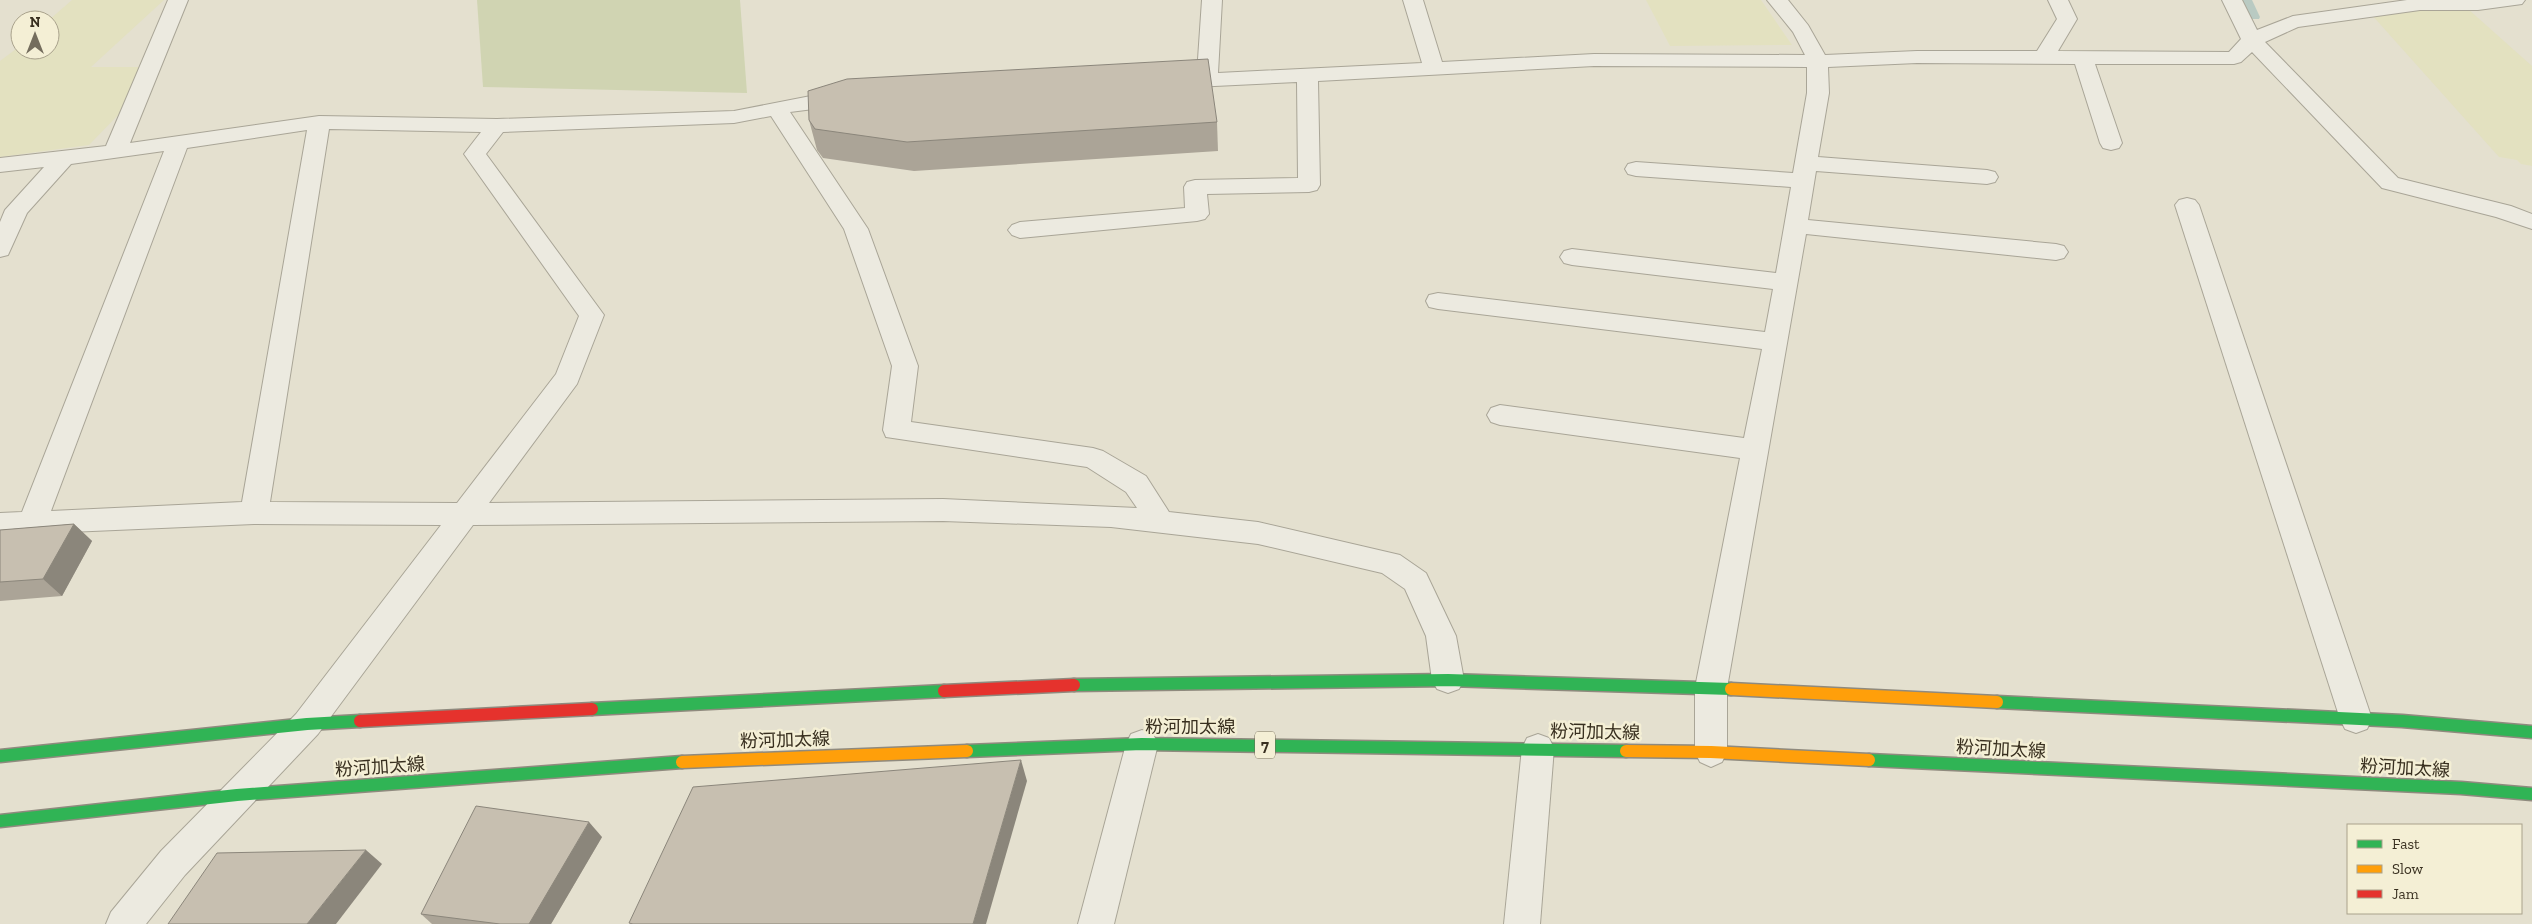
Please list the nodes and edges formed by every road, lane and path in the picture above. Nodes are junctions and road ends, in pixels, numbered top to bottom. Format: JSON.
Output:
{"nodes":[{"id":1,"x":178,"y":0,"type":"edge"},
{"id":2,"x":1212,"y":0,"type":"edge"},
{"id":3,"x":1413,"y":0,"type":"edge"},
{"id":4,"x":1777,"y":0,"type":"edge"},
{"id":5,"x":2058,"y":0,"type":"edge"},
{"id":6,"x":2232,"y":0,"type":"edge"},
{"id":7,"x":2515,"y":0,"type":"edge"},
{"id":8,"x":2252,"y":40,"type":"junction"},
{"id":9,"x":2044,"y":57,"type":"junction"},
{"id":10,"x":2083,"y":58,"type":"junction"},
{"id":11,"x":1817,"y":60,"type":"junction"},
{"id":12,"x":1434,"y":68,"type":"junction"},
{"id":13,"x":1307,"y":74,"type":"junction"},
{"id":14,"x":1207,"y":80,"type":"junction"},
{"id":15,"x":1151,"y":83,"type":"edge"},
{"id":16,"x":870,"y":98,"type":"edge"},
{"id":17,"x":777,"y":109,"type":"junction"},
{"id":18,"x":319,"y":122,"type":"junction"},
{"id":19,"x":497,"y":126,"type":"junction"},
{"id":20,"x":179,"y":141,"type":"junction"},
{"id":21,"x":2111,"y":143,"type":"dead end"},
{"id":22,"x":115,"y":152,"type":"junction"},
{"id":23,"x":64,"y":158,"type":"junction"},
{"id":24,"x":0,"y":165,"type":"edge"},
{"id":25,"x":1636,"y":168,"type":"dead end"},
{"id":26,"x":1806,"y":172,"type":"junction"},
{"id":27,"x":1987,"y":177,"type":"dead end"},
{"id":28,"x":2187,"y":205,"type":"dead end"},
{"id":29,"x":2532,"y":222,"type":"edge"},
{"id":30,"x":1797,"y":226,"type":"junction"},
{"id":31,"x":1020,"y":230,"type":"dead end"},
{"id":32,"x":0,"y":249,"type":"edge"},
{"id":33,"x":2056,"y":252,"type":"dead end"},
{"id":34,"x":1572,"y":257,"type":"dead end"},
{"id":35,"x":1786,"y":282,"type":"junction"},
{"id":36,"x":1438,"y":301,"type":"dead end"},
{"id":37,"x":1776,"y":342,"type":"junction"},
{"id":38,"x":1500,"y":415,"type":"dead end"},
{"id":39,"x":1756,"y":450,"type":"junction"},
{"id":40,"x":468,"y":512,"type":"junction"},
{"id":41,"x":254,"y":513,"type":"junction"},
{"id":42,"x":33,"y":521,"type":"junction"},
{"id":43,"x":1161,"y":522,"type":"junction"},
{"id":44,"x":0,"y":524,"type":"edge"},
{"id":45,"x":1448,"y":680,"type":"junction"},
{"id":46,"x":1711,"y":688,"type":"junction"},
{"id":47,"x":2356,"y":719,"type":"junction"},
{"id":48,"x":307,"y":724,"type":"junction"},
{"id":49,"x":2532,"y":732,"type":"edge"},
{"id":50,"x":1142,"y":744,"type":"junction"},
{"id":51,"x":1538,"y":748,"type":"junction"},
{"id":52,"x":1711,"y":752,"type":"junction"},
{"id":53,"x":0,"y":756,"type":"edge"},
{"id":54,"x":2532,"y":794,"type":"edge"},
{"id":55,"x":238,"y":795,"type":"junction"},
{"id":56,"x":0,"y":821,"type":"edge"},
{"id":57,"x":124,"y":924,"type":"edge"},
{"id":58,"x":1096,"y":924,"type":"edge"},
{"id":59,"x":1522,"y":924,"type":"edge"}],
"edges":[{"from":1,"to":22,"type":"street"},
{"from":2,"to":14,"type":"street"},
{"from":3,"to":12,"type":"street"},
{"from":4,"to":11,"type":"street"},
{"from":5,"to":9,"type":"street"},
{"from":6,"to":8,"type":"street"},
{"from":7,"to":8,"type":"street"},
{"from":8,"to":10,"type":"street"},
{"from":8,"to":29,"type":"street"},
{"from":9,"to":10,"type":"street"},
{"from":9,"to":11,"type":"street"},
{"from":10,"to":21,"type":"street"},
{"from":11,"to":12,"type":"street"},
{"from":11,"to":26,"type":"street"},
{"from":12,"to":13,"type":"street"},
{"from":13,"to":14,"type":"street"},
{"from":13,"to":31,"type":"street"},
{"from":14,"to":15,"type":"street"},
{"from":16,"to":17,"type":"street"},
{"from":17,"to":19,"type":"street"},
{"from":17,"to":43,"type":"street"},
{"from":18,"to":19,"type":"street"},
{"from":18,"to":20,"type":"street"},
{"from":18,"to":41,"type":"street"},
{"from":19,"to":40,"type":"street"},
{"from":20,"to":22,"type":"street"},
{"from":20,"to":42,"type":"street"},
{"from":22,"to":23,"type":"street"},
{"from":23,"to":24,"type":"street"},
{"from":23,"to":32,"type":"street"},
{"from":25,"to":26,"type":"street"},
{"from":26,"to":27,"type":"street"},
{"from":26,"to":30,"type":"street"},
{"from":28,"to":47,"type":"street"},
{"from":30,"to":33,"type":"street"},
{"from":30,"to":35,"type":"street"},
{"from":34,"to":35,"type":"street"},
{"from":35,"to":37,"type":"street"},
{"from":36,"to":37,"type":"street"},
{"from":37,"to":39,"type":"street"},
{"from":38,"to":39,"type":"street"},
{"from":39,"to":46,"type":"street"},
{"from":40,"to":41,"type":"street"},
{"from":40,"to":43,"type":"street"},
{"from":40,"to":48,"type":"street"},
{"from":41,"to":42,"type":"street"},
{"from":42,"to":44,"type":"street"},
{"from":43,"to":45,"type":"street"},
{"from":45,"to":46,"type":"main road"},
{"from":45,"to":48,"type":"main road"},
{"from":46,"to":47,"type":"main road"},
{"from":46,"to":52,"type":"street"},
{"from":47,"to":49,"type":"main road"},
{"from":48,"to":53,"type":"main road"},
{"from":48,"to":55,"type":"street"},
{"from":50,"to":51,"type":"main road","name":"粉河加太線","number":"7"},
{"from":50,"to":55,"type":"main road","name":"粉河加太線","number":"7"},
{"from":50,"to":58,"type":"street"},
{"from":51,"to":52,"type":"main road","name":"粉河加太線","number":"7"},
{"from":51,"to":59,"type":"street"},
{"from":52,"to":54,"type":"main road","name":"粉河加太線","number":"7"},
{"from":55,"to":56,"type":"main road","name":"粉河加太線","number":"7"},
{"from":55,"to":57,"type":"street"}]}
